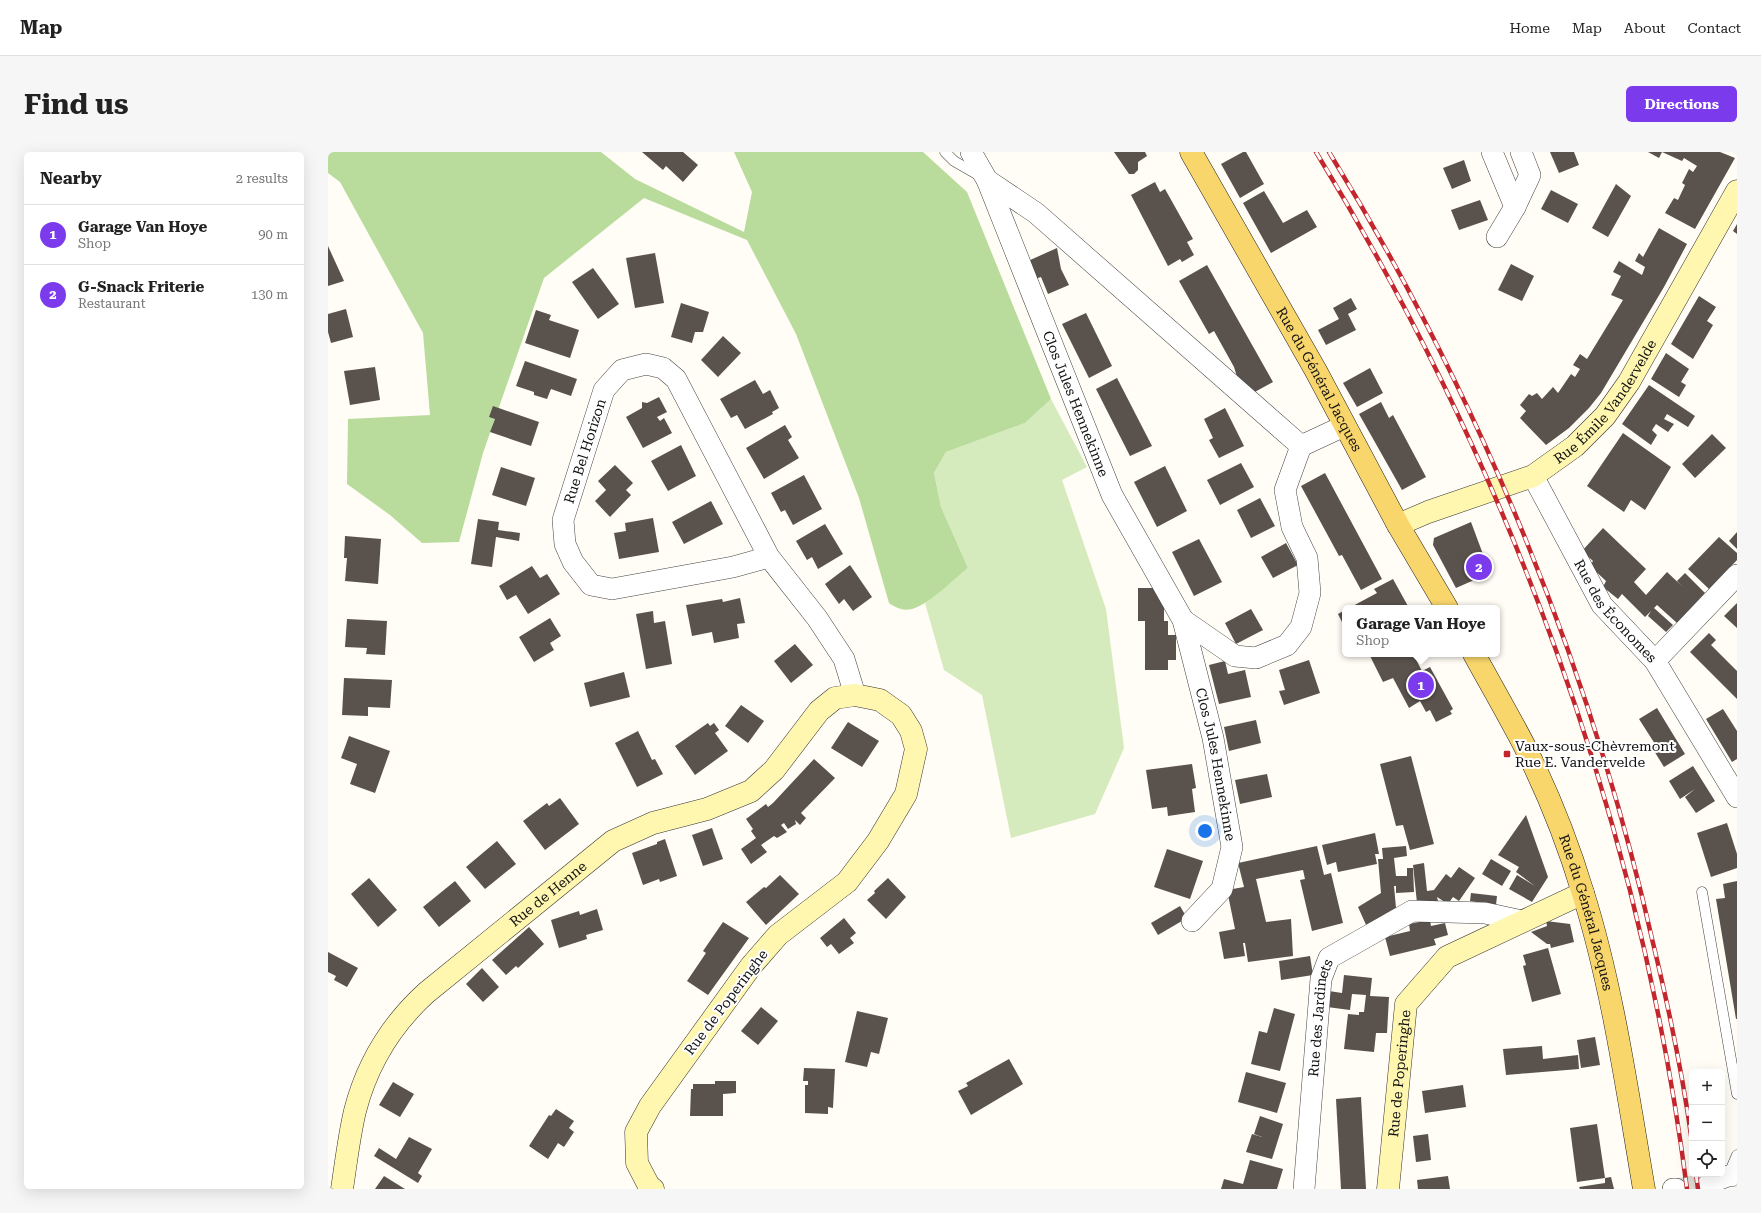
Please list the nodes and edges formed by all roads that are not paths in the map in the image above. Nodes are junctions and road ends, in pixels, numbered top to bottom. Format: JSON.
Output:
{"nodes":[{"id":1,"x":945,"y":152,"type":"edge"},
{"id":2,"x":971,"y":152,"type":"edge"},
{"id":3,"x":1190,"y":152,"type":"edge"},
{"id":4,"x":1492,"y":152,"type":"edge"},
{"id":5,"x":1521,"y":152,"type":"edge"},
{"id":6,"x":987,"y":180,"type":"junction"},
{"id":7,"x":1737,"y":191,"type":"edge"},
{"id":8,"x":1515,"y":207,"type":"junction"},
{"id":9,"x":1498,"y":237,"type":"dead end"},
{"id":10,"x":1344,"y":426,"type":"junction"},
{"id":11,"x":1301,"y":446,"type":"junction"},
{"id":12,"x":1533,"y":476,"type":"junction"},
{"id":13,"x":1398,"y":525,"type":"junction"},
{"id":14,"x":769,"y":557,"type":"junction"},
{"id":15,"x":1737,"y":575,"type":"edge"},
{"id":16,"x":1445,"y":605,"type":"edge"},
{"id":17,"x":1183,"y":620,"type":"junction"},
{"id":18,"x":1476,"y":657,"type":"edge"},
{"id":19,"x":1655,"y":661,"type":"junction"},
{"id":20,"x":855,"y":695,"type":"junction"},
{"id":21,"x":1737,"y":797,"type":"edge"},
{"id":22,"x":1702,"y":892,"type":"dead end"},
{"id":23,"x":1584,"y":893,"type":"junction"},
{"id":24,"x":1192,"y":921,"type":"dead end"},
{"id":25,"x":1522,"y":921,"type":"junction"},
{"id":26,"x":1737,"y":1094,"type":"edge"},
{"id":27,"x":1737,"y":1155,"type":"edge"},
{"id":28,"x":1725,"y":1178,"type":"edge"},
{"id":29,"x":342,"y":1189,"type":"edge"},
{"id":30,"x":653,"y":1189,"type":"edge"},
{"id":31,"x":1304,"y":1189,"type":"edge"},
{"id":32,"x":1388,"y":1189,"type":"edge"},
{"id":33,"x":1644,"y":1189,"type":"edge"},
{"id":34,"x":1673,"y":1189,"type":"edge"},
{"id":35,"x":1676,"y":1189,"type":"edge"}],
"edges":[{"from":1,"to":6,"type":"lane"},
{"from":2,"to":6,"type":"street","name":"Clos Jules Hennekinne"},
{"from":3,"to":10,"type":"main road","name":"Rue du Général Jacques"},
{"from":4,"to":8,"type":"street"},
{"from":5,"to":8,"type":"street"},
{"from":6,"to":11,"type":"street","name":"Clos Jules Hennekinne"},
{"from":6,"to":17,"type":"street","name":"Clos Jules Hennekinne"},
{"from":7,"to":12,"type":"street","name":"Rue Émile Vandervelde"},
{"from":8,"to":9,"type":"street"},
{"from":10,"to":11,"type":"street"},
{"from":10,"to":13,"type":"main road","name":"Rue du Général Jacques"},
{"from":11,"to":17,"type":"street","name":"Clos Jules Hennekinne"},
{"from":12,"to":13,"type":"street","name":"Rue Émile Vandervelde"},
{"from":12,"to":19,"type":"street","name":"Rue des Économes"},
{"from":13,"to":16,"type":"main road","name":"Rue du Général Jacques"},
{"from":14,"to":14,"type":"street","name":"Rue Bel Horizon"},
{"from":14,"to":20,"type":"street","name":"Rue Bel Horizon"},
{"from":15,"to":19,"type":"street","name":"Rue des Économes"},
{"from":17,"to":24,"type":"street","name":"Clos Jules Hennekinne"},
{"from":18,"to":23,"type":"main road","name":"Rue du Général Jacques"},
{"from":19,"to":21,"type":"street"},
{"from":20,"to":29,"type":"street","name":"Rue de Henne"},
{"from":20,"to":30,"type":"street","name":"Rue de Poperinghe"},
{"from":22,"to":26,"type":"lane"},
{"from":23,"to":25,"type":"street","name":"Rue de Poperinghe"},
{"from":23,"to":33,"type":"main road","name":"Rue du Général Jacques"},
{"from":25,"to":31,"type":"street","name":"Rue des Jardinets"},
{"from":25,"to":32,"type":"street","name":"Rue de Poperinghe"},
{"from":27,"to":28,"type":"lane"},
{"from":34,"to":35,"type":"street"}]}
